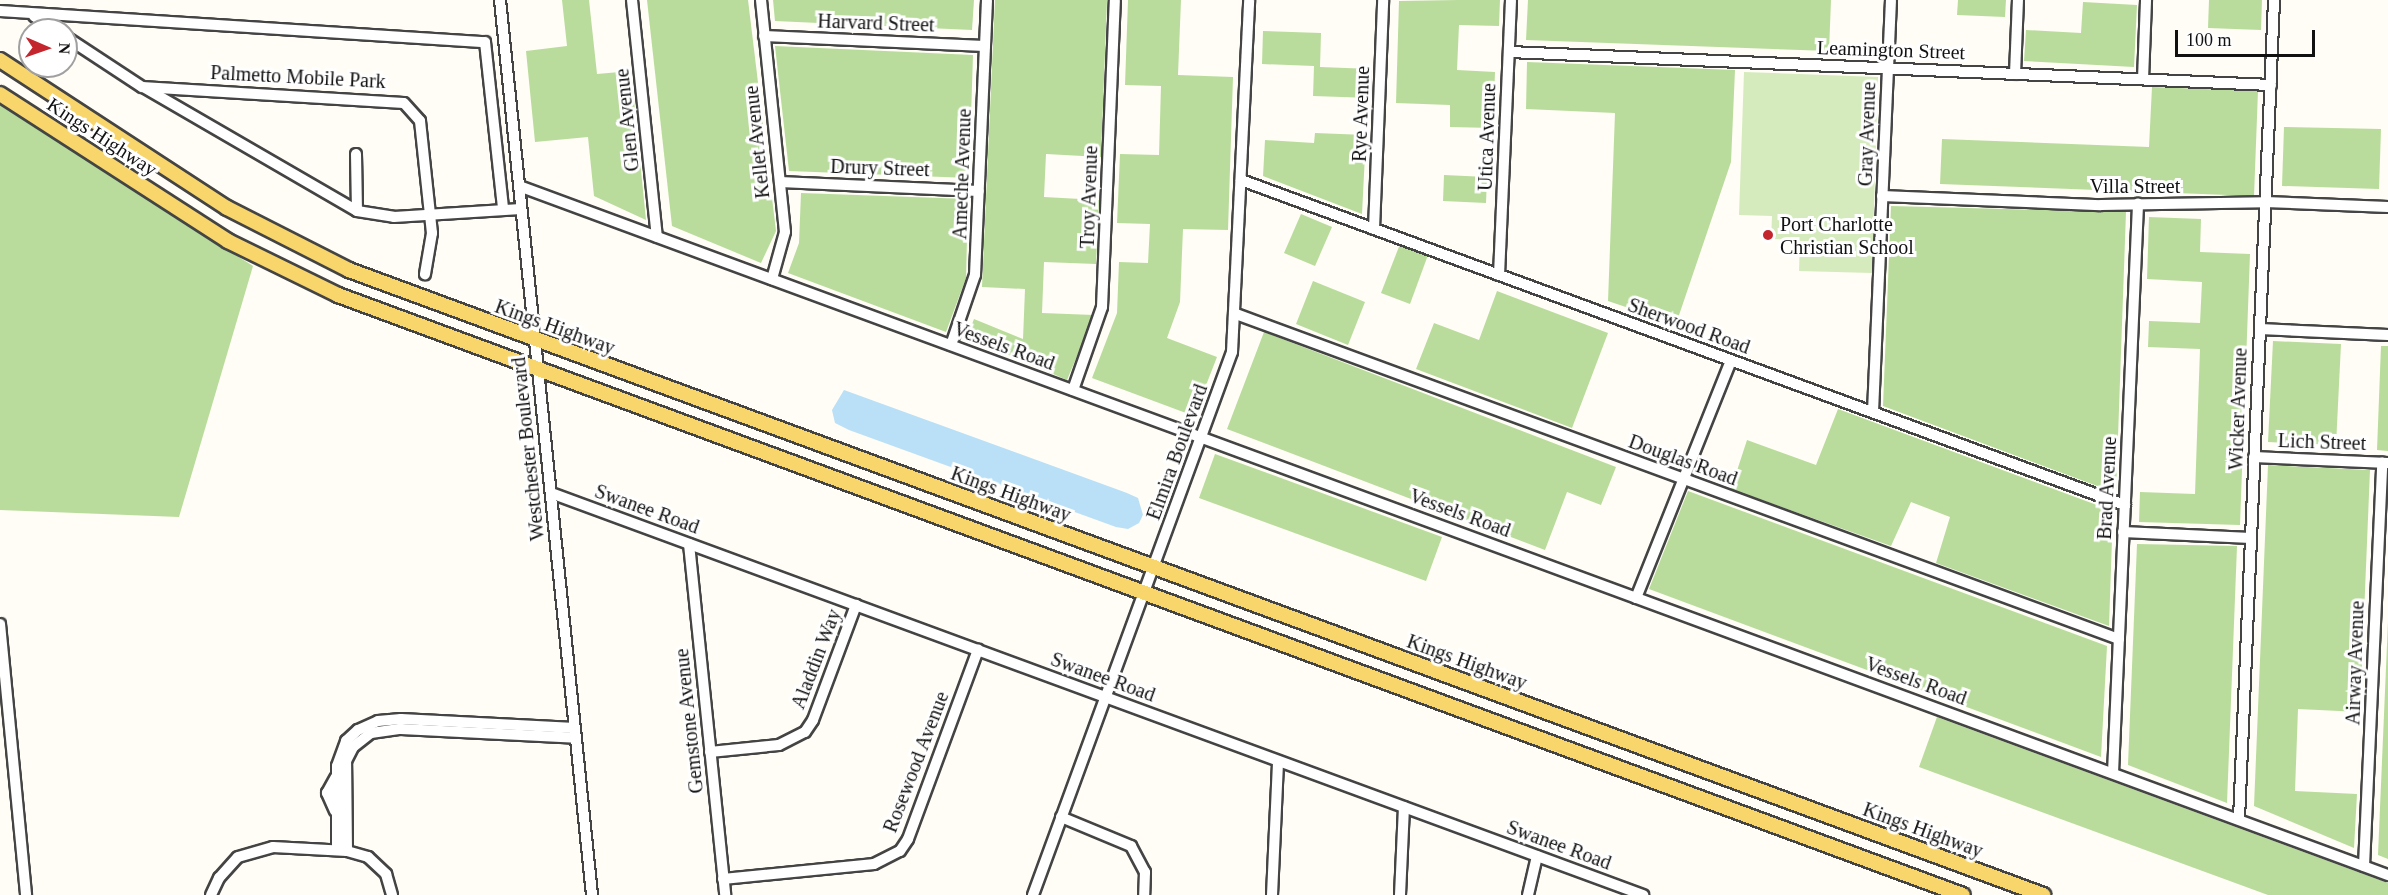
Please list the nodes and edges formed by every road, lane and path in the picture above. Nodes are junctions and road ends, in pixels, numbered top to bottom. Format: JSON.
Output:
{"nodes":[{"id":1,"x":500,"y":0,"type":"edge"},
{"id":2,"x":632,"y":0,"type":"edge"},
{"id":3,"x":761,"y":0,"type":"edge"},
{"id":4,"x":987,"y":0,"type":"edge"},
{"id":5,"x":1115,"y":0,"type":"edge"},
{"id":6,"x":1249,"y":0,"type":"edge"},
{"id":7,"x":1383,"y":0,"type":"edge"},
{"id":8,"x":1511,"y":0,"type":"edge"},
{"id":9,"x":1891,"y":0,"type":"edge"},
{"id":10,"x":2018,"y":0,"type":"edge"},
{"id":11,"x":2146,"y":0,"type":"edge"},
{"id":12,"x":2274,"y":0,"type":"edge"},
{"id":13,"x":0,"y":11,"type":"edge"},
{"id":14,"x":34,"y":16,"type":"junction"},
{"id":15,"x":37,"y":18,"type":"edge"},
{"id":16,"x":764,"y":36,"type":"junction"},
{"id":17,"x":78,"y":45,"type":"edge"},
{"id":18,"x":985,"y":46,"type":"junction"},
{"id":19,"x":1509,"y":52,"type":"junction"},
{"id":20,"x":0,"y":60,"type":"edge"},
{"id":21,"x":1888,"y":68,"type":"junction"},
{"id":22,"x":2015,"y":74,"type":"junction"},
{"id":23,"x":2143,"y":79,"type":"junction"},
{"id":24,"x":2271,"y":85,"type":"junction"},
{"id":25,"x":142,"y":87,"type":"junction"},
{"id":26,"x":0,"y":94,"type":"edge"},
{"id":27,"x":356,"y":154,"type":"dead end"},
{"id":28,"x":1241,"y":180,"type":"junction"},
{"id":29,"x":780,"y":182,"type":"junction"},
{"id":30,"x":519,"y":186,"type":"junction"},
{"id":31,"x":979,"y":191,"type":"junction"},
{"id":32,"x":1882,"y":196,"type":"junction"},
{"id":33,"x":2265,"y":202,"type":"junction"},
{"id":34,"x":2138,"y":204,"type":"junction"},
{"id":35,"x":2388,"y":207,"type":"edge"},
{"id":36,"x":503,"y":209,"type":"junction"},
{"id":37,"x":521,"y":209,"type":"junction"},
{"id":38,"x":357,"y":211,"type":"junction"},
{"id":39,"x":430,"y":214,"type":"junction"},
{"id":40,"x":1374,"y":229,"type":"junction"},
{"id":41,"x":657,"y":237,"type":"junction"},
{"id":42,"x":425,"y":274,"type":"dead end"},
{"id":43,"x":1499,"y":275,"type":"junction"},
{"id":44,"x":772,"y":279,"type":"junction"},
{"id":45,"x":1236,"y":314,"type":"junction"},
{"id":46,"x":2260,"y":329,"type":"junction"},
{"id":47,"x":2388,"y":335,"type":"edge"},
{"id":48,"x":535,"y":340,"type":"junction"},
{"id":49,"x":951,"y":345,"type":"junction"},
{"id":50,"x":1731,"y":360,"type":"junction"},
{"id":51,"x":538,"y":371,"type":"junction"},
{"id":52,"x":1073,"y":390,"type":"junction"},
{"id":53,"x":1873,"y":412,"type":"junction"},
{"id":54,"x":1201,"y":437,"type":"junction"},
{"id":55,"x":2254,"y":457,"type":"junction"},
{"id":56,"x":2385,"y":463,"type":"edge"},
{"id":57,"x":1683,"y":479,"type":"junction"},
{"id":58,"x":551,"y":493,"type":"junction"},
{"id":59,"x":2125,"y":505,"type":"junction"},
{"id":60,"x":2123,"y":532,"type":"junction"},
{"id":61,"x":2251,"y":538,"type":"junction"},
{"id":62,"x":689,"y":543,"type":"junction"},
{"id":63,"x":1153,"y":567,"type":"junction"},
{"id":64,"x":1144,"y":593,"type":"junction"},
{"id":65,"x":1636,"y":598,"type":"junction"},
{"id":66,"x":856,"y":605,"type":"junction"},
{"id":67,"x":0,"y":624,"type":"edge"},
{"id":68,"x":2119,"y":639,"type":"junction"},
{"id":69,"x":978,"y":650,"type":"junction"},
{"id":70,"x":1106,"y":697,"type":"junction"},
{"id":71,"x":5,"y":698,"type":"edge"},
{"id":72,"x":575,"y":733,"type":"junction"},
{"id":73,"x":356,"y":737,"type":"junction"},
{"id":74,"x":710,"y":752,"type":"junction"},
{"id":75,"x":1278,"y":761,"type":"junction"},
{"id":76,"x":2113,"y":773,"type":"junction"},
{"id":77,"x":1404,"y":807,"type":"junction"},
{"id":78,"x":1061,"y":817,"type":"junction"},
{"id":79,"x":339,"y":818,"type":"junction"},
{"id":80,"x":2239,"y":819,"type":"junction"},
{"id":81,"x":342,"y":850,"type":"junction"},
{"id":82,"x":1537,"y":856,"type":"junction"},
{"id":83,"x":2364,"y":866,"type":"junction"},
{"id":84,"x":2388,"y":874,"type":"edge"},
{"id":85,"x":723,"y":879,"type":"junction"},
{"id":86,"x":26,"y":895,"type":"edge"},
{"id":87,"x":211,"y":895,"type":"edge"},
{"id":88,"x":392,"y":895,"type":"edge"},
{"id":89,"x":592,"y":895,"type":"edge"},
{"id":90,"x":724,"y":895,"type":"edge"},
{"id":91,"x":1033,"y":895,"type":"edge"},
{"id":92,"x":1144,"y":895,"type":"edge"},
{"id":93,"x":1272,"y":895,"type":"edge"},
{"id":94,"x":1400,"y":895,"type":"edge"},
{"id":95,"x":1528,"y":895,"type":"edge"},
{"id":96,"x":1643,"y":895,"type":"edge"},
{"id":97,"x":1963,"y":895,"type":"edge"},
{"id":98,"x":2043,"y":895,"type":"edge"}],
"edges":[{"from":1,"to":30,"type":"street","name":"Westchester Boulevard"},
{"from":2,"to":41,"type":"street","name":"Glen Avenue"},
{"from":3,"to":16,"type":"street","name":"Kellet Avenue"},
{"from":4,"to":18,"type":"street","name":"Ameche Avenue"},
{"from":5,"to":52,"type":"street","name":"Troy Avenue"},
{"from":6,"to":28,"type":"street","name":"Elmira Boulevard"},
{"from":7,"to":40,"type":"street","name":"Rye Avenue"},
{"from":8,"to":19,"type":"street","name":"Utica Avenue"},
{"from":9,"to":21,"type":"street","name":"Gray Avenue"},
{"from":10,"to":22,"type":"street"},
{"from":11,"to":23,"type":"street"},
{"from":12,"to":24,"type":"street","name":"Wicker Avenue"},
{"from":13,"to":14,"type":"street"},
{"from":14,"to":15,"type":"street"},
{"from":14,"to":36,"type":"street"},
{"from":16,"to":18,"type":"street","name":"Harvard Street"},
{"from":16,"to":29,"type":"street","name":"Kellet Avenue"},
{"from":17,"to":25,"type":"street","name":"Palmetto Mobile Park"},
{"from":18,"to":31,"type":"street","name":"Ameche Avenue"},
{"from":19,"to":21,"type":"street","name":"Leamington Street"},
{"from":19,"to":43,"type":"street","name":"Utica Avenue"},
{"from":20,"to":48,"type":"main road","name":"Kings Highway"},
{"from":21,"to":22,"type":"street","name":"Leamington Street"},
{"from":21,"to":32,"type":"street","name":"Gray Avenue"},
{"from":22,"to":23,"type":"street","name":"Leamington Street"},
{"from":23,"to":24,"type":"street","name":"Leamington Street"},
{"from":24,"to":33,"type":"street","name":"Wicker Avenue"},
{"from":25,"to":38,"type":"street","name":"Palmetto Mobile Park"},
{"from":25,"to":39,"type":"street","name":"Palmetto Mobile Park"},
{"from":26,"to":51,"type":"main road","name":"Kings Highway"},
{"from":27,"to":38,"type":"street"},
{"from":28,"to":40,"type":"street","name":"Sherwood Road"},
{"from":28,"to":45,"type":"street","name":"Elmira Boulevard"},
{"from":29,"to":31,"type":"street","name":"Drury Street"},
{"from":29,"to":44,"type":"street","name":"Kellet Avenue"},
{"from":30,"to":37,"type":"street","name":"Westchester Boulevard"},
{"from":30,"to":41,"type":"street","name":"Vessels Road"},
{"from":31,"to":49,"type":"street","name":"Ameche Avenue"},
{"from":32,"to":34,"type":"street","name":"Villa Street"},
{"from":32,"to":53,"type":"street","name":"Gray Avenue"},
{"from":33,"to":34,"type":"street","name":"Villa Street"},
{"from":33,"to":35,"type":"street","name":"Villa Street"},
{"from":33,"to":46,"type":"street","name":"Wicker Avenue"},
{"from":34,"to":59,"type":"street","name":"Brad Avenue"},
{"from":36,"to":37,"type":"street","name":"Palmetto Mobile Park"},
{"from":36,"to":39,"type":"street","name":"Palmetto Mobile Park"},
{"from":37,"to":48,"type":"street","name":"Westchester Boulevard"},
{"from":38,"to":39,"type":"street","name":"Palmetto Mobile Park"},
{"from":39,"to":42,"type":"street"},
{"from":40,"to":43,"type":"street","name":"Sherwood Road"},
{"from":41,"to":44,"type":"street","name":"Vessels Road"},
{"from":43,"to":50,"type":"street","name":"Sherwood Road"},
{"from":44,"to":49,"type":"street","name":"Vessels Road"},
{"from":45,"to":54,"type":"street","name":"Elmira Boulevard"},
{"from":45,"to":57,"type":"street","name":"Douglas Road"},
{"from":46,"to":47,"type":"street"},
{"from":46,"to":55,"type":"street","name":"Wicker Avenue"},
{"from":48,"to":51,"type":"street","name":"Westchester Boulevard"},
{"from":48,"to":63,"type":"main road","name":"Kings Highway"},
{"from":49,"to":52,"type":"street","name":"Vessels Road"},
{"from":50,"to":53,"type":"street","name":"Sherwood Road"},
{"from":50,"to":57,"type":"street"},
{"from":51,"to":58,"type":"street","name":"Westchester Boulevard"},
{"from":51,"to":64,"type":"main road","name":"Kings Highway"},
{"from":52,"to":54,"type":"street","name":"Vessels Road"},
{"from":53,"to":59,"type":"street","name":"Sherwood Road"},
{"from":54,"to":63,"type":"street","name":"Elmira Boulevard"},
{"from":54,"to":65,"type":"street","name":"Vessels Road"},
{"from":55,"to":56,"type":"street","name":"Lich Street"},
{"from":55,"to":61,"type":"street","name":"Wicker Avenue"},
{"from":56,"to":83,"type":"street","name":"Airway Avenue"},
{"from":57,"to":65,"type":"street"},
{"from":57,"to":68,"type":"street","name":"Douglas Road"},
{"from":58,"to":62,"type":"street","name":"Swanee Road"},
{"from":58,"to":72,"type":"street","name":"Westchester Boulevard"},
{"from":59,"to":60,"type":"street","name":"Brad Avenue"},
{"from":60,"to":61,"type":"street"},
{"from":60,"to":68,"type":"street","name":"Brad Avenue"},
{"from":61,"to":80,"type":"street","name":"Wicker Avenue"},
{"from":62,"to":66,"type":"street","name":"Swanee Road"},
{"from":62,"to":74,"type":"street","name":"Gemstone Avenue"},
{"from":63,"to":64,"type":"street","name":"Elmira Boulevard"},
{"from":63,"to":98,"type":"main road","name":"Kings Highway"},
{"from":64,"to":70,"type":"street","name":"Elmira Boulevard"},
{"from":64,"to":97,"type":"main road","name":"Kings Highway"},
{"from":65,"to":76,"type":"street","name":"Vessels Road"},
{"from":66,"to":69,"type":"street","name":"Swanee Road"},
{"from":66,"to":74,"type":"street","name":"Aladdin Way"},
{"from":67,"to":71,"type":"street"},
{"from":68,"to":76,"type":"street","name":"Brad Avenue"},
{"from":69,"to":70,"type":"street","name":"Swanee Road"},
{"from":69,"to":85,"type":"street","name":"Rosewood Avenue"},
{"from":70,"to":75,"type":"street","name":"Swanee Road"},
{"from":70,"to":78,"type":"street","name":"Elmira Boulevard"},
{"from":71,"to":86,"type":"street"},
{"from":72,"to":73,"type":"street"},
{"from":72,"to":89,"type":"street","name":"Westchester Boulevard"},
{"from":73,"to":79,"type":"street"},
{"from":73,"to":79,"type":"street"},
{"from":74,"to":85,"type":"street","name":"Gemstone Avenue"},
{"from":75,"to":77,"type":"street","name":"Swanee Road"},
{"from":75,"to":93,"type":"street"},
{"from":76,"to":80,"type":"street","name":"Vessels Road"},
{"from":77,"to":82,"type":"street","name":"Swanee Road"},
{"from":77,"to":94,"type":"street"},
{"from":78,"to":91,"type":"street","name":"Elmira Boulevard"},
{"from":78,"to":92,"type":"street"},
{"from":79,"to":81,"type":"street"},
{"from":80,"to":83,"type":"street","name":"Vessels Road"},
{"from":81,"to":87,"type":"street"},
{"from":81,"to":88,"type":"street"},
{"from":82,"to":95,"type":"street"},
{"from":82,"to":96,"type":"street","name":"Swanee Road"},
{"from":83,"to":84,"type":"street","name":"Vessels Road"},
{"from":85,"to":90,"type":"street","name":"Gemstone Avenue"}]}
